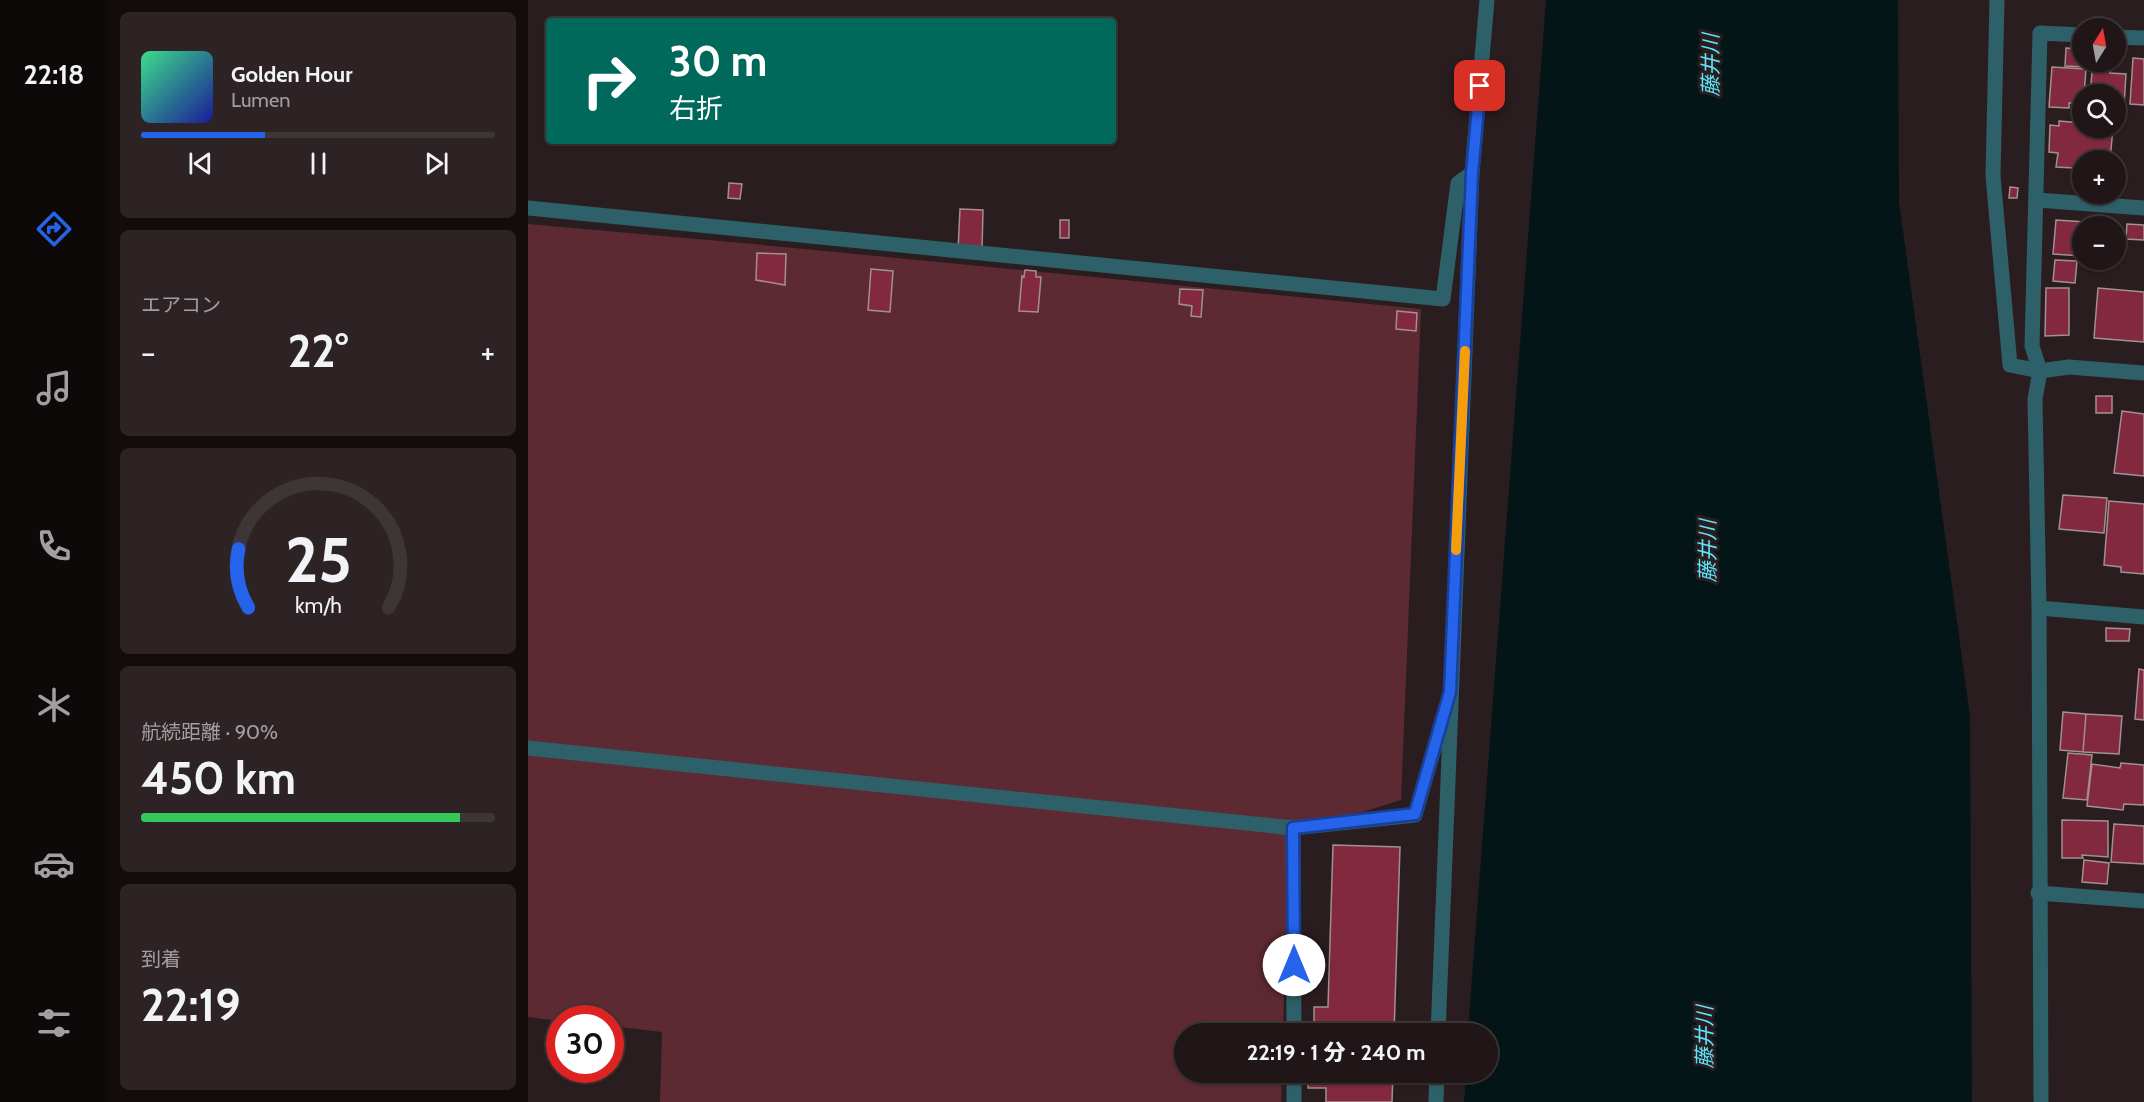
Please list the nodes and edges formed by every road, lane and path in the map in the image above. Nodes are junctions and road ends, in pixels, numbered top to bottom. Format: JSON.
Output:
{"nodes":[{"id":1,"x":1487,"y":0,"type":"edge"},
{"id":2,"x":1997,"y":0,"type":"edge"},
{"id":3,"x":2072,"y":35,"type":"edge"},
{"id":4,"x":2126,"y":37,"type":"edge"},
{"id":5,"x":2144,"y":38,"type":"edge"},
{"id":6,"x":1472,"y":173,"type":"junction"},
{"id":7,"x":2037,"y":200,"type":"junction"},
{"id":8,"x":528,"y":208,"type":"edge"},
{"id":9,"x":2144,"y":208,"type":"edge"},
{"id":10,"x":2040,"y":371,"type":"junction"},
{"id":11,"x":2144,"y":373,"type":"edge"},
{"id":12,"x":2039,"y":608,"type":"junction"},
{"id":13,"x":2144,"y":617,"type":"edge"},
{"id":14,"x":1450,"y":692,"type":"junction"},
{"id":15,"x":528,"y":748,"type":"edge"},
{"id":16,"x":1293,"y":828,"type":"junction"},
{"id":17,"x":2038,"y":893,"type":"junction"},
{"id":18,"x":2144,"y":901,"type":"edge"},
{"id":19,"x":1294,"y":1023,"type":"edge"},
{"id":20,"x":1438,"y":1023,"type":"edge"},
{"id":21,"x":1294,"y":1083,"type":"edge"},
{"id":22,"x":1437,"y":1083,"type":"edge"},
{"id":23,"x":1294,"y":1102,"type":"edge"},
{"id":24,"x":1436,"y":1102,"type":"edge"},
{"id":25,"x":2041,"y":1102,"type":"edge"}],
"edges":[{"from":1,"to":6,"type":"street"},
{"from":2,"to":10,"type":"street"},
{"from":3,"to":7,"type":"street"},
{"from":4,"to":5,"type":"street"},
{"from":6,"to":8,"type":"street"},
{"from":6,"to":14,"type":"street"},
{"from":7,"to":9,"type":"street"},
{"from":7,"to":10,"type":"street"},
{"from":10,"to":11,"type":"street"},
{"from":10,"to":12,"type":"street"},
{"from":12,"to":13,"type":"street"},
{"from":12,"to":17,"type":"street"},
{"from":14,"to":16,"type":"street"},
{"from":14,"to":20,"type":"street"},
{"from":15,"to":16,"type":"street"},
{"from":16,"to":19,"type":"street"},
{"from":17,"to":18,"type":"street"},
{"from":17,"to":25,"type":"street"},
{"from":21,"to":23,"type":"street"},
{"from":22,"to":24,"type":"street"}]}
